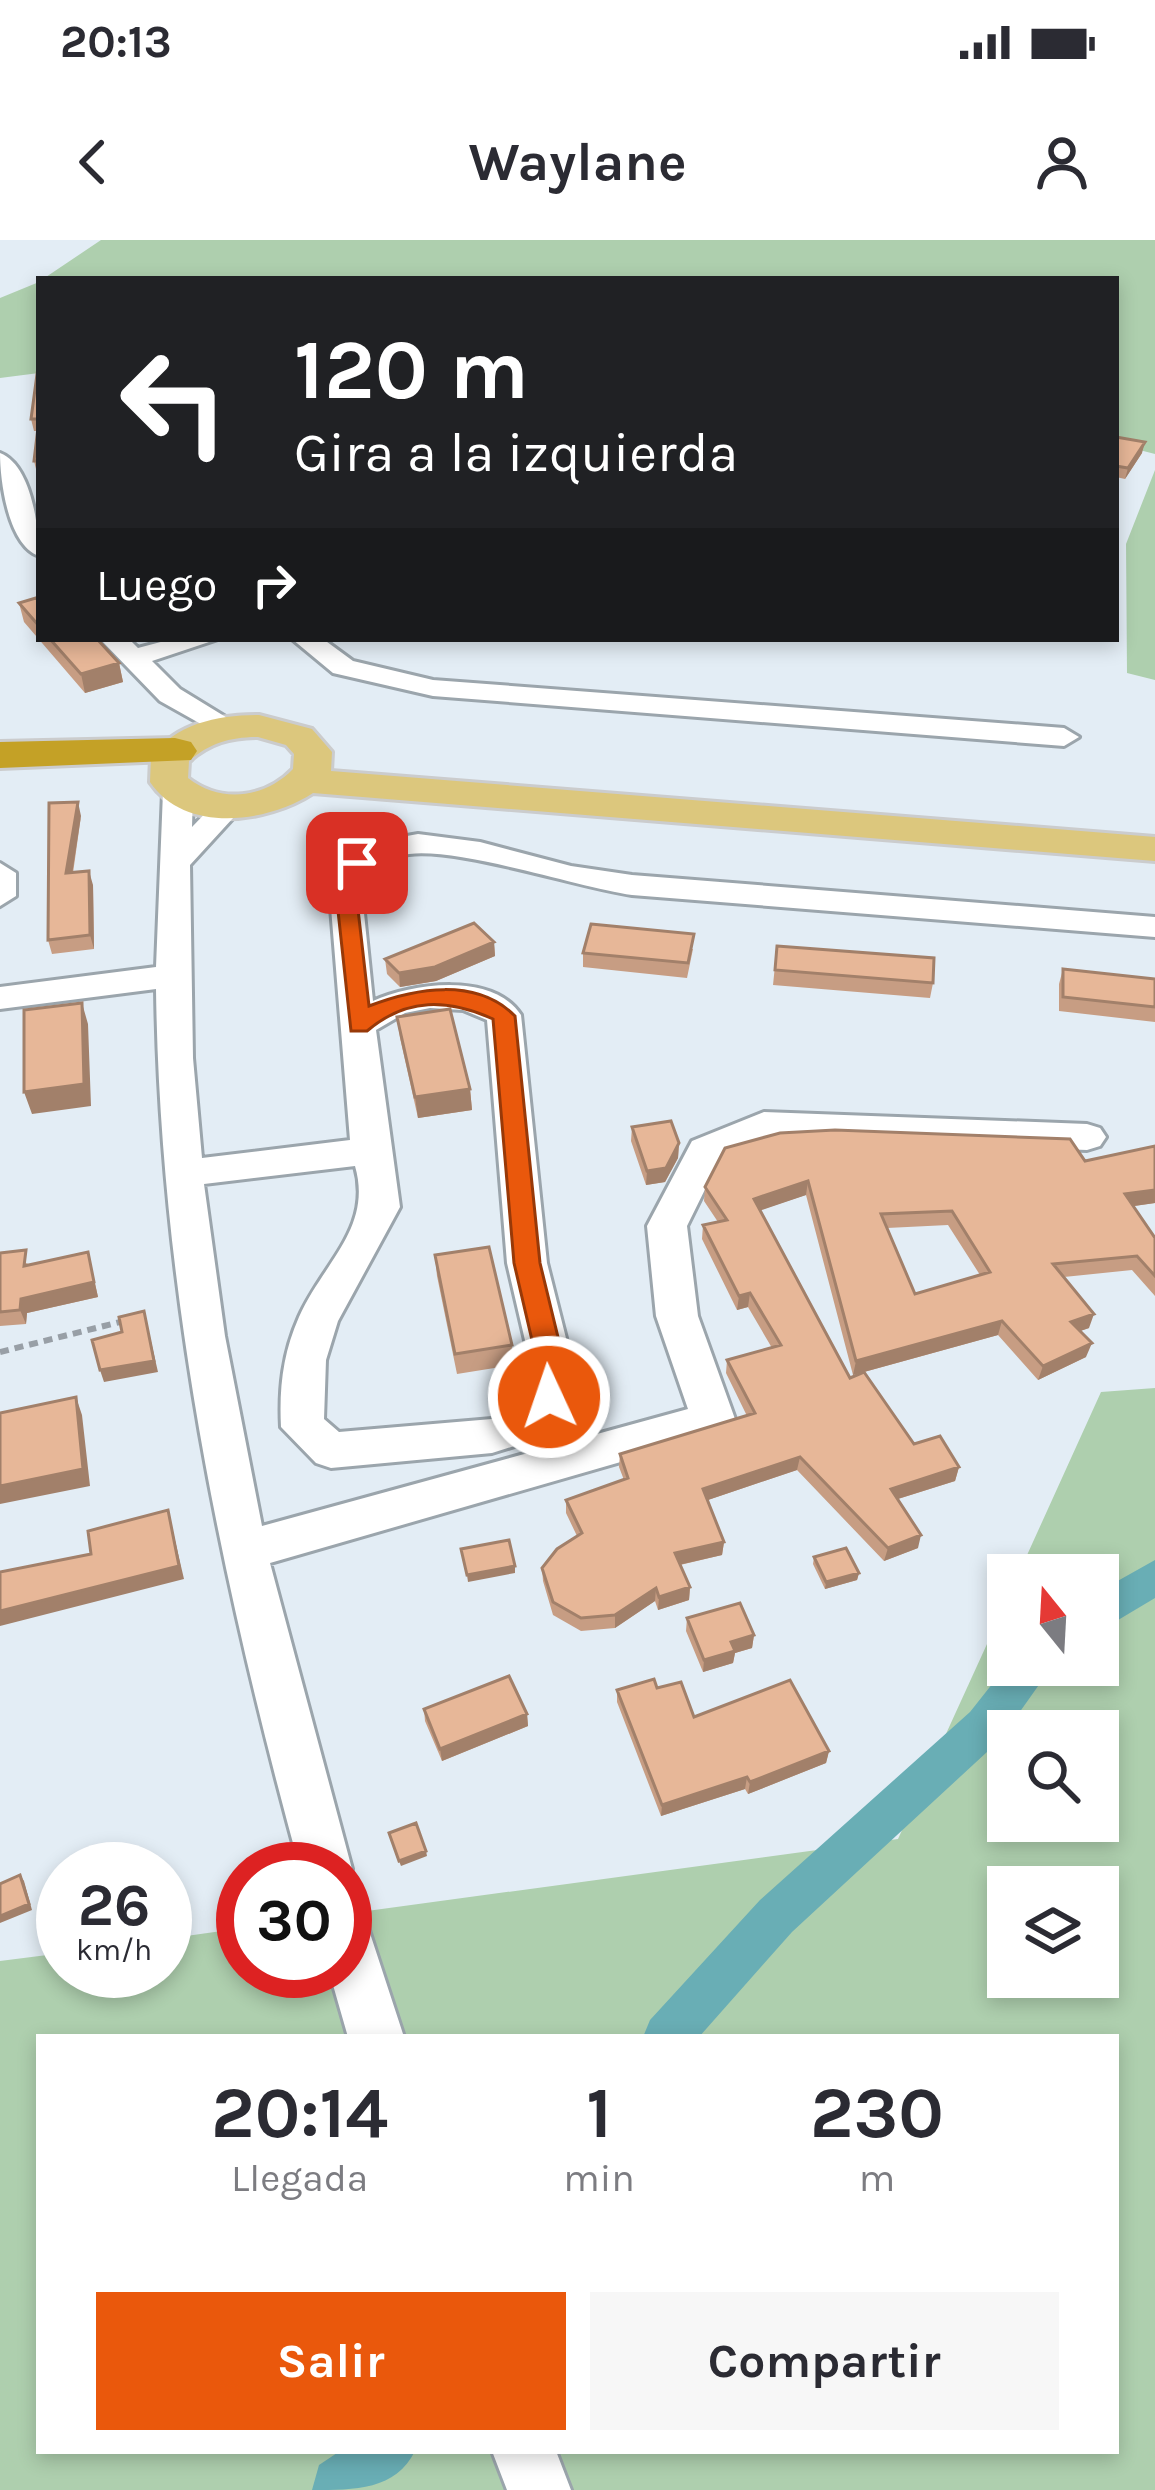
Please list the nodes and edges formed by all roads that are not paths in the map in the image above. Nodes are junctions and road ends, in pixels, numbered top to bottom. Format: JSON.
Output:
{"nodes":[{"id":1,"x":0,"y":460,"type":"edge"},
{"id":2,"x":36,"y":541,"type":"edge"},
{"id":3,"x":180,"y":642,"type":"edge"},
{"id":4,"x":310,"y":642,"type":"edge"},
{"id":5,"x":123,"y":649,"type":"edge"},
{"id":6,"x":170,"y":695,"type":"junction"},
{"id":7,"x":226,"y":728,"type":"junction"},
{"id":8,"x":1064,"y":737,"type":"dead end"},
{"id":9,"x":0,"y":755,"type":"edge"},
{"id":10,"x":177,"y":764,"type":"junction"},
{"id":11,"x":310,"y":771,"type":"junction"},
{"id":12,"x":0,"y":775,"type":"edge"},
{"id":13,"x":229,"y":806,"type":"junction"},
{"id":14,"x":1155,"y":828,"type":"edge"},
{"id":15,"x":1155,"y":849,"type":"edge"},
{"id":16,"x":172,"y":866,"type":"junction"},
{"id":17,"x":0,"y":873,"type":"edge"},
{"id":18,"x":0,"y":896,"type":"edge"},
{"id":19,"x":1155,"y":927,"type":"edge"},
{"id":20,"x":173,"y":976,"type":"junction"},
{"id":21,"x":0,"y":998,"type":"edge"},
{"id":22,"x":359,"y":1026,"type":"junction"},
{"id":23,"x":1087,"y":1137,"type":"dead end"},
{"id":24,"x":370,"y":1151,"type":"junction"},
{"id":25,"x":185,"y":1174,"type":"junction"},
{"id":26,"x":246,"y":1550,"type":"junction"},
{"id":27,"x":319,"y":1842,"type":"edge"},
{"id":28,"x":364,"y":1998,"type":"edge"},
{"id":29,"x":375,"y":2034,"type":"edge"},
{"id":30,"x":525,"y":2454,"type":"edge"},
{"id":31,"x":539,"y":2490,"type":"edge"}],
"edges":[{"from":1,"to":2,"type":"street"},
{"from":3,"to":5,"type":"street"},
{"from":4,"to":8,"type":"street"},
{"from":5,"to":6,"type":"street"},
{"from":6,"to":7,"type":"street"},
{"from":6,"to":10,"type":"street"},
{"from":7,"to":10,"type":"main road"},
{"from":7,"to":11,"type":"main road"},
{"from":9,"to":10,"type":"highway"},
{"from":10,"to":12,"type":"highway"},
{"from":10,"to":13,"type":"main road"},
{"from":10,"to":16,"type":"street"},
{"from":11,"to":13,"type":"main road"},
{"from":11,"to":14,"type":"main road"},
{"from":11,"to":15,"type":"main road"},
{"from":13,"to":16,"type":"street"},
{"from":16,"to":20,"type":"street"},
{"from":17,"to":18,"type":"street"},
{"from":19,"to":22,"type":"street"},
{"from":20,"to":21,"type":"street"},
{"from":20,"to":25,"type":"street"},
{"from":22,"to":24,"type":"street"},
{"from":22,"to":24,"type":"street"},
{"from":23,"to":26,"type":"street"},
{"from":24,"to":25,"type":"street"},
{"from":25,"to":26,"type":"street"},
{"from":26,"to":27,"type":"street"},
{"from":28,"to":29,"type":"street"},
{"from":30,"to":31,"type":"street"}]}
